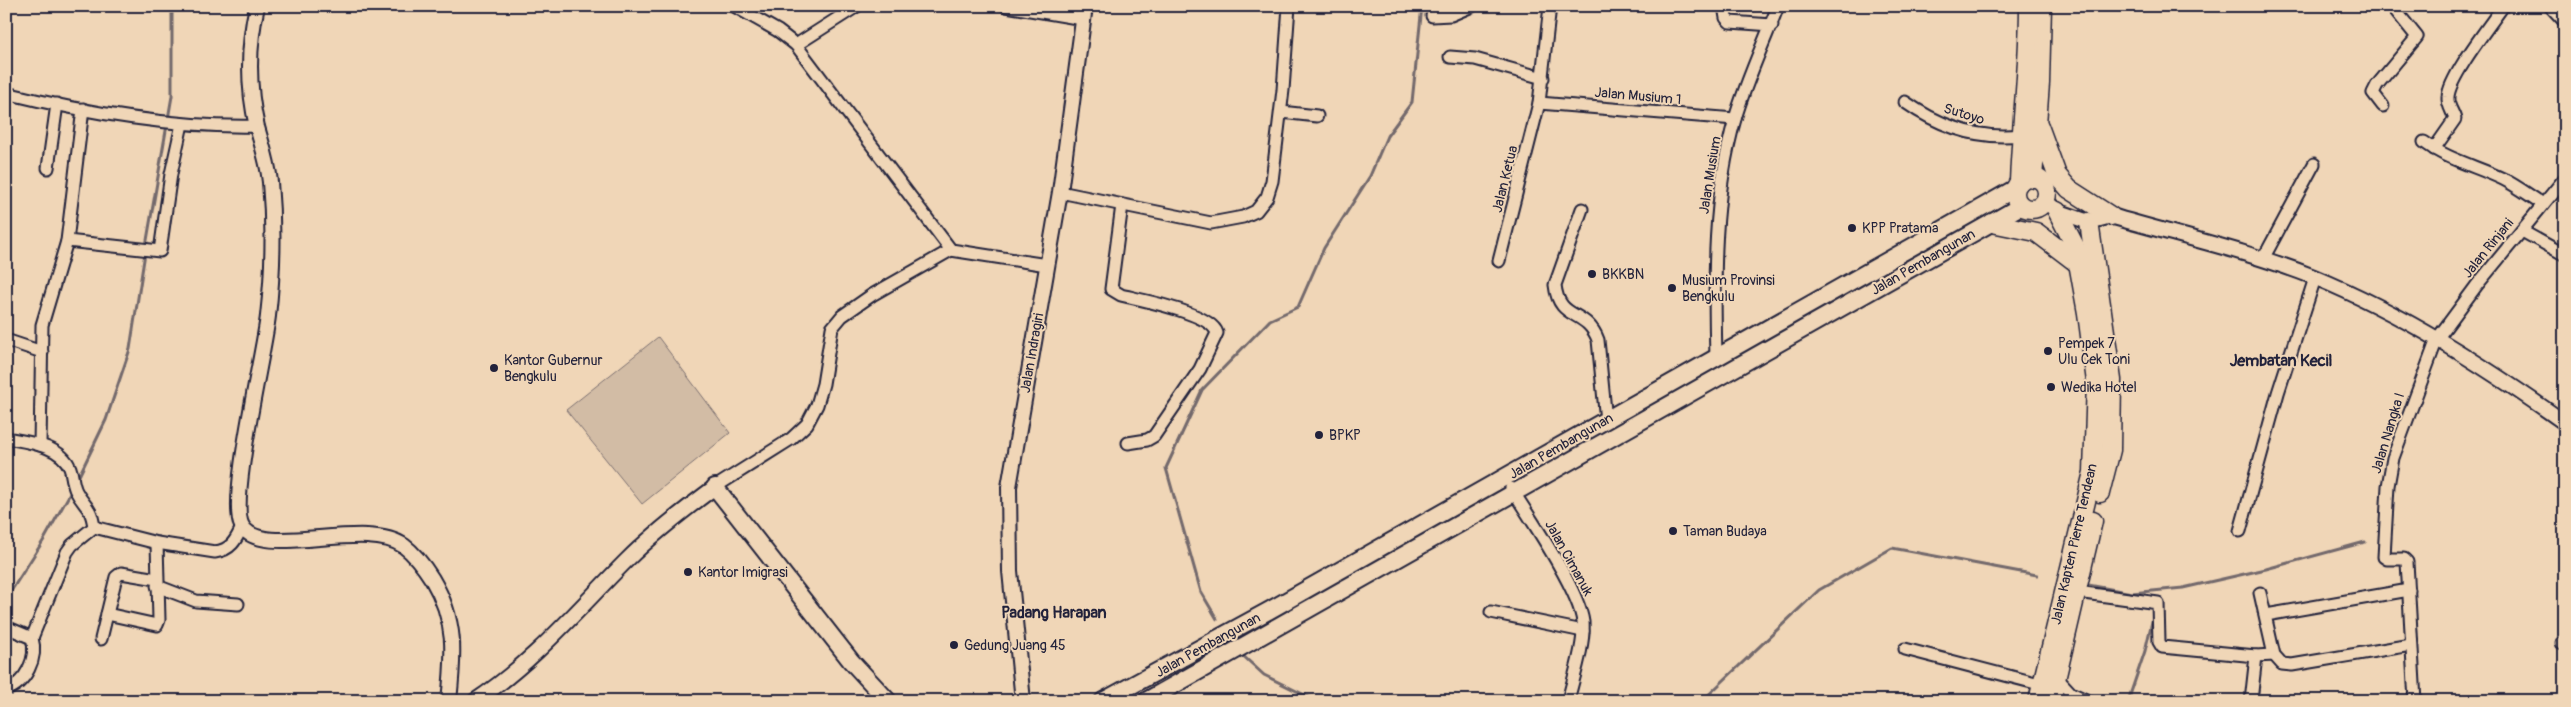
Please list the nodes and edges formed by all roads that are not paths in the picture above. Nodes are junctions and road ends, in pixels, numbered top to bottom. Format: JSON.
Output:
{"nodes":[{"id":1,"x":257,"y":6,"type":"edge"},
{"id":2,"x":857,"y":6,"type":"edge"},
{"id":3,"x":1006,"y":6,"type":"edge"},
{"id":4,"x":1289,"y":6,"type":"edge"},
{"id":5,"x":1472,"y":6,"type":"edge"},
{"id":6,"x":1550,"y":6,"type":"edge"},
{"id":7,"x":1724,"y":6,"type":"edge"},
{"id":8,"x":1778,"y":6,"type":"edge"},
{"id":9,"x":2029,"y":6,"type":"edge"},
{"id":10,"x":2042,"y":6,"type":"edge"},
{"id":11,"x":2392,"y":6,"type":"edge"},
{"id":12,"x":2504,"y":6,"type":"edge"},
{"id":13,"x":2550,"y":6,"type":"edge"},
{"id":14,"x":738,"y":9,"type":"edge"},
{"id":15,"x":1084,"y":13,"type":"edge"},
{"id":16,"x":1432,"y":16,"type":"dead end"},
{"id":17,"x":2565,"y":22,"type":"edge"},
{"id":18,"x":1772,"y":25,"type":"junction"},
{"id":19,"x":796,"y":45,"type":"junction"},
{"id":20,"x":1450,"y":57,"type":"dead end"},
{"id":21,"x":1543,"y":78,"type":"junction"},
{"id":22,"x":6,"y":93,"type":"edge"},
{"id":23,"x":1905,"y":102,"type":"dead end"},
{"id":24,"x":1540,"y":103,"type":"junction"},
{"id":25,"x":57,"y":104,"type":"junction"},
{"id":26,"x":2383,"y":106,"type":"dead end"},
{"id":27,"x":83,"y":109,"type":"junction"},
{"id":28,"x":1281,"y":112,"type":"junction"},
{"id":29,"x":1317,"y":116,"type":"dead end"},
{"id":30,"x":1735,"y":119,"type":"junction"},
{"id":31,"x":2037,"y":121,"type":"junction"},
{"id":32,"x":180,"y":123,"type":"junction"},
{"id":33,"x":257,"y":126,"type":"junction"},
{"id":34,"x":2021,"y":136,"type":"junction"},
{"id":35,"x":2424,"y":142,"type":"dead end"},
{"id":36,"x":2434,"y":150,"type":"junction"},
{"id":37,"x":2314,"y":164,"type":"dead end"},
{"id":38,"x":48,"y":168,"type":"dead end"},
{"id":39,"x":2565,"y":178,"type":"edge"},
{"id":40,"x":2022,"y":183,"type":"junction"},
{"id":41,"x":1060,"y":192,"type":"junction"},
{"id":42,"x":2543,"y":204,"type":"junction"},
{"id":43,"x":1122,"y":205,"type":"junction"},
{"id":44,"x":2021,"y":206,"type":"junction"},
{"id":45,"x":2051,"y":206,"type":"junction"},
{"id":46,"x":1582,"y":209,"type":"dead end"},
{"id":47,"x":2111,"y":216,"type":"junction"},
{"id":48,"x":2089,"y":222,"type":"junction"},
{"id":49,"x":1992,"y":223,"type":"junction"},
{"id":50,"x":2522,"y":231,"type":"junction"},
{"id":51,"x":67,"y":242,"type":"junction"},
{"id":52,"x":951,"y":250,"type":"junction"},
{"id":53,"x":2565,"y":255,"type":"edge"},
{"id":54,"x":2263,"y":259,"type":"junction"},
{"id":55,"x":1499,"y":261,"type":"dead end"},
{"id":56,"x":2077,"y":263,"type":"junction"},
{"id":57,"x":1047,"y":265,"type":"junction"},
{"id":58,"x":2315,"y":278,"type":"junction"},
{"id":59,"x":2437,"y":339,"type":"junction"},
{"id":60,"x":6,"y":340,"type":"edge"},
{"id":61,"x":42,"y":352,"type":"junction"},
{"id":62,"x":1716,"y":357,"type":"junction"},
{"id":63,"x":1719,"y":377,"type":"junction"},
{"id":64,"x":1606,"y":420,"type":"junction"},
{"id":65,"x":2565,"y":424,"type":"edge"},
{"id":66,"x":6,"y":438,"type":"edge"},
{"id":67,"x":1128,"y":443,"type":"dead end"},
{"id":68,"x":40,"y":445,"type":"junction"},
{"id":69,"x":1505,"y":478,"type":"junction"},
{"id":70,"x":715,"y":487,"type":"junction"},
{"id":71,"x":1514,"y":492,"type":"junction"},
{"id":72,"x":94,"y":527,"type":"junction"},
{"id":73,"x":242,"y":527,"type":"junction"},
{"id":74,"x":2240,"y":531,"type":"dead end"},
{"id":75,"x":157,"y":543,"type":"junction"},
{"id":76,"x":157,"y":582,"type":"junction"},
{"id":77,"x":2409,"y":590,"type":"junction"},
{"id":78,"x":2077,"y":592,"type":"junction"},
{"id":79,"x":2260,"y":593,"type":"dead end"},
{"id":80,"x":1294,"y":597,"type":"junction"},
{"id":81,"x":238,"y":604,"type":"dead end"},
{"id":82,"x":1303,"y":611,"type":"junction"},
{"id":83,"x":1491,"y":612,"type":"dead end"},
{"id":84,"x":107,"y":614,"type":"junction"},
{"id":85,"x":2266,"y":615,"type":"junction"},
{"id":86,"x":6,"y":627,"type":"edge"},
{"id":87,"x":1582,"y":631,"type":"junction"},
{"id":88,"x":32,"y":638,"type":"junction"},
{"id":89,"x":101,"y":639,"type":"dead end"},
{"id":90,"x":2411,"y":645,"type":"junction"},
{"id":91,"x":1905,"y":649,"type":"dead end"},
{"id":92,"x":2274,"y":655,"type":"junction"},
{"id":93,"x":2256,"y":656,"type":"junction"},
{"id":94,"x":6,"y":690,"type":"edge"},
{"id":95,"x":2048,"y":690,"type":"edge"},
{"id":96,"x":449,"y":701,"type":"edge"},
{"id":97,"x":475,"y":701,"type":"edge"},
{"id":98,"x":888,"y":701,"type":"edge"},
{"id":99,"x":1023,"y":701,"type":"edge"},
{"id":100,"x":1103,"y":701,"type":"edge"},
{"id":101,"x":1146,"y":701,"type":"edge"},
{"id":102,"x":1568,"y":701,"type":"edge"},
{"id":103,"x":2088,"y":701,"type":"edge"},
{"id":104,"x":2251,"y":701,"type":"edge"},
{"id":105,"x":2415,"y":701,"type":"edge"}],
"edges":[{"from":1,"to":33,"type":"street"},
{"from":2,"to":19,"type":"street"},
{"from":3,"to":15,"type":"street"},
{"from":4,"to":28,"type":"street"},
{"from":5,"to":16,"type":"street"},
{"from":6,"to":21,"type":"street","name":"Jalan Ketua"},
{"from":7,"to":18,"type":"street"},
{"from":8,"to":18,"type":"street","name":"Jalan Musium"},
{"from":9,"to":34,"type":"main road"},
{"from":10,"to":31,"type":"main road"},
{"from":11,"to":26,"type":"street"},
{"from":12,"to":36,"type":"street"},
{"from":13,"to":17,"type":"street"},
{"from":14,"to":19,"type":"street"},
{"from":15,"to":41,"type":"street","name":"Jalan Indragiri"},
{"from":18,"to":30,"type":"street","name":"Jalan Musium"},
{"from":19,"to":52,"type":"street"},
{"from":20,"to":21,"type":"street"},
{"from":21,"to":24,"type":"street","name":"Jalan Ketua"},
{"from":22,"to":25,"type":"street"},
{"from":23,"to":34,"type":"street","name":"Sutoyo"},
{"from":24,"to":30,"type":"street","name":"Jalan Musium 1"},
{"from":24,"to":55,"type":"street","name":"Jalan Ketua"},
{"from":25,"to":27,"type":"street"},
{"from":25,"to":38,"type":"street"},
{"from":27,"to":32,"type":"street"},
{"from":27,"to":51,"type":"street"},
{"from":28,"to":29,"type":"street"},
{"from":28,"to":43,"type":"street"},
{"from":30,"to":62,"type":"street","name":"Jalan Musium"},
{"from":31,"to":40,"type":"main road"},
{"from":31,"to":47,"type":"main road"},
{"from":32,"to":33,"type":"street"},
{"from":32,"to":51,"type":"street"},
{"from":33,"to":73,"type":"street"},
{"from":34,"to":40,"type":"main road"},
{"from":35,"to":36,"type":"street"},
{"from":36,"to":42,"type":"street"},
{"from":37,"to":54,"type":"street"},
{"from":39,"to":42,"type":"street","name":"Jalan Rinjani"},
{"from":40,"to":44,"type":"main road"},
{"from":40,"to":45,"type":"main road"},
{"from":40,"to":62,"type":"main road","name":"Jalan Pembangunan"},
{"from":41,"to":43,"type":"street"},
{"from":41,"to":57,"type":"street","name":"Jalan Indragiri"},
{"from":42,"to":50,"type":"street","name":"Jalan Rinjani"},
{"from":43,"to":67,"type":"street"},
{"from":44,"to":45,"type":"main road"},
{"from":44,"to":49,"type":"main road","name":"Jalan Pembangunan"},
{"from":45,"to":48,"type":"street"},
{"from":45,"to":56,"type":"main road","name":"Jalan Kapten Pierre Tendean"},
{"from":46,"to":64,"type":"street"},
{"from":47,"to":48,"type":"street"},
{"from":47,"to":54,"type":"street"},
{"from":48,"to":78,"type":"main road","name":"Jalan Kapten Pierre Tendean"},
{"from":49,"to":56,"type":"main road"},
{"from":49,"to":63,"type":"main road","name":"Jalan Pembangunan"},
{"from":50,"to":53,"type":"street"},
{"from":50,"to":59,"type":"street","name":"Jalan Rinjani"},
{"from":51,"to":61,"type":"street"},
{"from":52,"to":57,"type":"street"},
{"from":52,"to":70,"type":"street"},
{"from":54,"to":58,"type":"street"},
{"from":56,"to":95,"type":"main road","name":"Jalan Kapten Pierre Tendean"},
{"from":57,"to":99,"type":"street","name":"Jalan Indragiri"},
{"from":58,"to":59,"type":"street"},
{"from":58,"to":74,"type":"street"},
{"from":59,"to":65,"type":"street"},
{"from":59,"to":77,"type":"street","name":"Jalan Nangka I"},
{"from":60,"to":61,"type":"street"},
{"from":61,"to":68,"type":"street"},
{"from":62,"to":63,"type":"main road"},
{"from":62,"to":64,"type":"main road","name":"Jalan Pembangunan"},
{"from":63,"to":71,"type":"main road","name":"Jalan Pembangunan"},
{"from":64,"to":69,"type":"main road","name":"Jalan Pembangunan"},
{"from":66,"to":68,"type":"street"},
{"from":68,"to":72,"type":"street"},
{"from":69,"to":71,"type":"street","name":"Jalan Cimanuk"},
{"from":69,"to":80,"type":"main road","name":"Jalan Pembangunan"},
{"from":70,"to":97,"type":"street"},
{"from":70,"to":98,"type":"main road"},
{"from":71,"to":82,"type":"main road","name":"Jalan Pembangunan"},
{"from":71,"to":87,"type":"street","name":"Jalan Cimanuk"},
{"from":72,"to":75,"type":"street"},
{"from":72,"to":88,"type":"street"},
{"from":73,"to":75,"type":"street"},
{"from":73,"to":96,"type":"street"},
{"from":75,"to":76,"type":"street"},
{"from":76,"to":81,"type":"street"},
{"from":76,"to":84,"type":"street"},
{"from":76,"to":84,"type":"street"},
{"from":77,"to":85,"type":"street"},
{"from":77,"to":90,"type":"street"},
{"from":78,"to":93,"type":"street"},
{"from":78,"to":95,"type":"main road","name":"Jalan Kapten Pierre Tendean"},
{"from":79,"to":85,"type":"street"},
{"from":80,"to":82,"type":"main road"},
{"from":80,"to":100,"type":"main road","name":"Jalan Pembangunan"},
{"from":82,"to":101,"type":"main road","name":"Jalan Pembangunan"},
{"from":83,"to":87,"type":"street"},
{"from":84,"to":89,"type":"street"},
{"from":85,"to":92,"type":"street"},
{"from":86,"to":88,"type":"street"},
{"from":87,"to":102,"type":"street","name":"Jalan Cimanuk"},
{"from":88,"to":94,"type":"street"},
{"from":90,"to":92,"type":"street"},
{"from":90,"to":105,"type":"street"},
{"from":91,"to":95,"type":"street"},
{"from":92,"to":93,"type":"street"},
{"from":93,"to":104,"type":"street"},
{"from":95,"to":103,"type":"street"}]}
